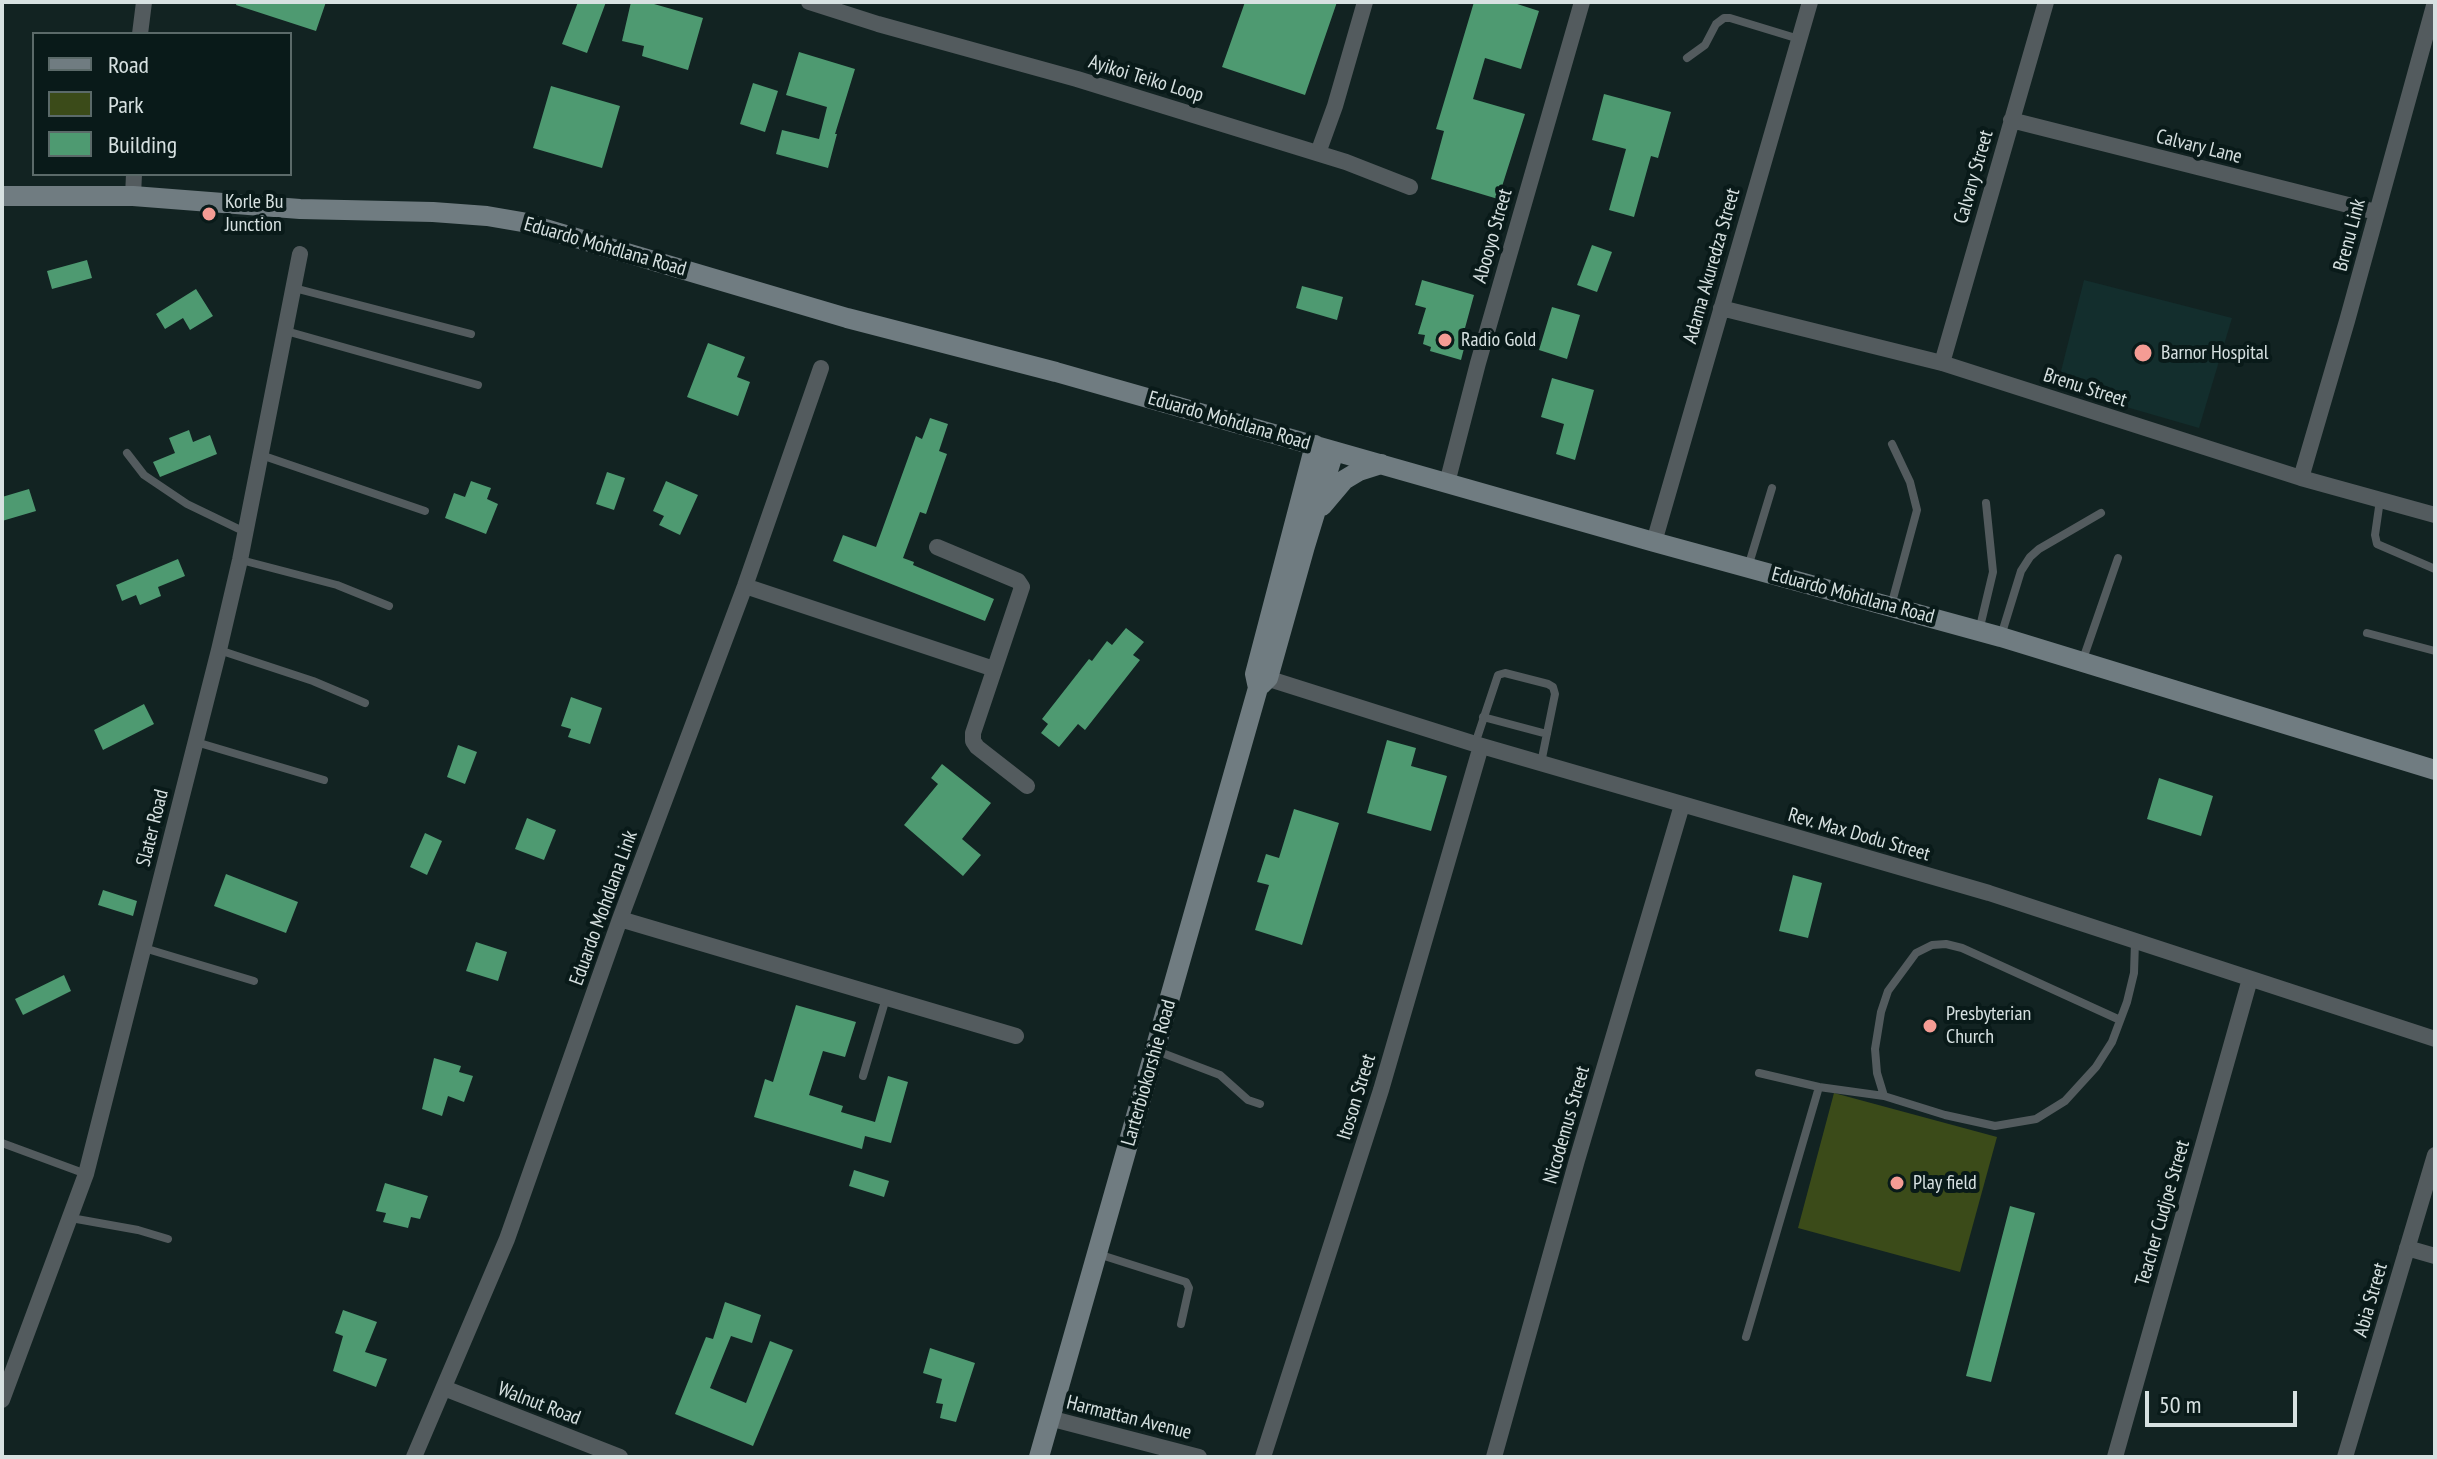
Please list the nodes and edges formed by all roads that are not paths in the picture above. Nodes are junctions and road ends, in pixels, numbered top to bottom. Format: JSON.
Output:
{"nodes":[{"id":1,"x":144,"y":2,"type":"edge"},
{"id":2,"x":809,"y":2,"type":"edge"},
{"id":3,"x":1365,"y":2,"type":"edge"},
{"id":4,"x":1582,"y":2,"type":"edge"},
{"id":5,"x":1810,"y":2,"type":"edge"},
{"id":6,"x":2046,"y":2,"type":"edge"},
{"id":7,"x":2435,"y":2,"type":"edge"},
{"id":8,"x":140,"y":32,"type":"edge"},
{"id":9,"x":1799,"y":39,"type":"junction"},
{"id":10,"x":1687,"y":58,"type":"dead end"},
{"id":11,"x":2011,"y":120,"type":"junction"},
{"id":12,"x":1318,"y":153,"type":"junction"},
{"id":13,"x":134,"y":176,"type":"edge"},
{"id":14,"x":1410,"y":187,"type":"dead end"},
{"id":15,"x":2,"y":196,"type":"edge"},
{"id":16,"x":133,"y":196,"type":"junction"},
{"id":17,"x":2376,"y":212,"type":"junction"},
{"id":18,"x":300,"y":254,"type":"dead end"},
{"id":19,"x":294,"y":288,"type":"junction"},
{"id":20,"x":1721,"y":308,"type":"junction"},
{"id":21,"x":286,"y":331,"type":"junction"},
{"id":22,"x":471,"y":334,"type":"dead end"},
{"id":23,"x":1942,"y":363,"type":"junction"},
{"id":24,"x":821,"y":368,"type":"dead end"},
{"id":25,"x":478,"y":385,"type":"dead end"},
{"id":26,"x":1286,"y":438,"type":"junction"},
{"id":27,"x":1892,"y":444,"type":"dead end"},
{"id":28,"x":1325,"y":448,"type":"junction"},
{"id":29,"x":127,"y":453,"type":"dead end"},
{"id":30,"x":261,"y":455,"type":"junction"},
{"id":31,"x":1381,"y":464,"type":"junction"},
{"id":32,"x":2301,"y":478,"type":"junction"},
{"id":33,"x":1447,"y":483,"type":"junction"},
{"id":34,"x":1304,"y":487,"type":"junction"},
{"id":35,"x":1772,"y":488,"type":"dead end"},
{"id":36,"x":2380,"y":500,"type":"junction"},
{"id":37,"x":1986,"y":503,"type":"dead end"},
{"id":38,"x":425,"y":511,"type":"dead end"},
{"id":39,"x":2101,"y":513,"type":"dead end"},
{"id":40,"x":1315,"y":515,"type":"junction"},
{"id":41,"x":2435,"y":515,"type":"edge"},
{"id":42,"x":245,"y":533,"type":"junction"},
{"id":43,"x":1654,"y":542,"type":"junction"},
{"id":44,"x":937,"y":547,"type":"dead end"},
{"id":45,"x":2118,"y":558,"type":"dead end"},
{"id":46,"x":240,"y":560,"type":"junction"},
{"id":47,"x":1748,"y":568,"type":"junction"},
{"id":48,"x":2435,"y":569,"type":"edge"},
{"id":49,"x":745,"y":586,"type":"junction"},
{"id":50,"x":389,"y":606,"type":"dead end"},
{"id":51,"x":1891,"y":607,"type":"junction"},
{"id":52,"x":1979,"y":631,"type":"junction"},
{"id":53,"x":2367,"y":633,"type":"dead end"},
{"id":54,"x":2001,"y":637,"type":"junction"},
{"id":55,"x":219,"y":650,"type":"junction"},
{"id":56,"x":2435,"y":651,"type":"edge"},
{"id":57,"x":2082,"y":662,"type":"junction"},
{"id":58,"x":994,"y":669,"type":"junction"},
{"id":59,"x":1261,"y":680,"type":"junction"},
{"id":60,"x":365,"y":703,"type":"dead end"},
{"id":61,"x":1483,"y":717,"type":"junction"},
{"id":62,"x":1547,"y":734,"type":"junction"},
{"id":63,"x":196,"y":742,"type":"junction"},
{"id":64,"x":1478,"y":745,"type":"junction"},
{"id":65,"x":1541,"y":763,"type":"junction"},
{"id":66,"x":2435,"y":770,"type":"edge"},
{"id":67,"x":324,"y":780,"type":"dead end"},
{"id":68,"x":1027,"y":786,"type":"dead end"},
{"id":69,"x":1682,"y":805,"type":"junction"},
{"id":70,"x":620,"y":919,"type":"junction"},
{"id":71,"x":2135,"y":942,"type":"junction"},
{"id":72,"x":144,"y":948,"type":"junction"},
{"id":73,"x":2250,"y":979,"type":"junction"},
{"id":74,"x":254,"y":981,"type":"dead end"},
{"id":75,"x":886,"y":997,"type":"junction"},
{"id":76,"x":2120,"y":1020,"type":"junction"},
{"id":77,"x":1016,"y":1036,"type":"dead end"},
{"id":78,"x":2435,"y":1039,"type":"edge"},
{"id":79,"x":1156,"y":1051,"type":"junction"},
{"id":80,"x":1759,"y":1073,"type":"dead end"},
{"id":81,"x":863,"y":1076,"type":"dead end"},
{"id":82,"x":1819,"y":1087,"type":"junction"},
{"id":83,"x":1884,"y":1096,"type":"junction"},
{"id":84,"x":1260,"y":1104,"type":"dead end"},
{"id":85,"x":2,"y":1143,"type":"edge"},
{"id":86,"x":2435,"y":1155,"type":"edge"},
{"id":87,"x":86,"y":1174,"type":"junction"},
{"id":88,"x":71,"y":1218,"type":"junction"},
{"id":89,"x":168,"y":1239,"type":"dead end"},
{"id":90,"x":2407,"y":1248,"type":"junction"},
{"id":91,"x":1098,"y":1254,"type":"junction"},
{"id":92,"x":2435,"y":1256,"type":"edge"},
{"id":93,"x":1181,"y":1324,"type":"dead end"},
{"id":94,"x":1746,"y":1337,"type":"dead end"},
{"id":95,"x":444,"y":1388,"type":"junction"},
{"id":96,"x":2,"y":1400,"type":"edge"},
{"id":97,"x":1049,"y":1418,"type":"junction"},
{"id":98,"x":414,"y":1457,"type":"edge"},
{"id":99,"x":620,"y":1457,"type":"edge"},
{"id":100,"x":1039,"y":1457,"type":"edge"},
{"id":101,"x":1199,"y":1457,"type":"edge"},
{"id":102,"x":1263,"y":1457,"type":"edge"},
{"id":103,"x":1494,"y":1457,"type":"edge"},
{"id":104,"x":2115,"y":1457,"type":"edge"},
{"id":105,"x":2345,"y":1457,"type":"edge"}],
"edges":[{"from":1,"to":8,"type":"street"},
{"from":2,"to":12,"type":"street","name":"Ayikoi Teiko Loop"},
{"from":3,"to":12,"type":"street"},
{"from":4,"to":33,"type":"street","name":"Abooyo Street"},
{"from":5,"to":9,"type":"street","name":"Adama Akuredza Street"},
{"from":6,"to":11,"type":"street","name":"Calvary Street"},
{"from":7,"to":17,"type":"street","name":"Brenu Link"},
{"from":9,"to":10,"type":"lane"},
{"from":9,"to":20,"type":"street","name":"Adama Akuredza Street"},
{"from":11,"to":17,"type":"street","name":"Calvary Lane"},
{"from":11,"to":23,"type":"street","name":"Calvary Street"},
{"from":12,"to":14,"type":"street","name":"Ayikoi Teiko Loop"},
{"from":13,"to":16,"type":"street"},
{"from":15,"to":16,"type":"main road","name":"Eduardo Mohdlana Road"},
{"from":16,"to":26,"type":"main road","name":"Eduardo Mohdlana Road"},
{"from":17,"to":32,"type":"street","name":"Brenu Link"},
{"from":18,"to":19,"type":"street","name":"Slater Road"},
{"from":19,"to":21,"type":"street","name":"Slater Road"},
{"from":19,"to":22,"type":"lane"},
{"from":20,"to":23,"type":"street","name":"Brenu Street"},
{"from":20,"to":43,"type":"street","name":"Adama Akuredza Street"},
{"from":21,"to":25,"type":"lane"},
{"from":21,"to":30,"type":"street","name":"Slater Road"},
{"from":23,"to":32,"type":"street","name":"Brenu Street"},
{"from":24,"to":49,"type":"street","name":"Eduardo Mohdlana Link"},
{"from":26,"to":28,"type":"main road","name":"Eduardo Mohdlana Road"},
{"from":26,"to":34,"type":"main road"},
{"from":27,"to":51,"type":"lane"},
{"from":28,"to":31,"type":"main road","name":"Eduardo Mohdlana Road"},
{"from":28,"to":34,"type":"main road","name":"Larterbiokorshie Road"},
{"from":28,"to":40,"type":"main road","name":"Larterbiokorshie Road"},
{"from":29,"to":42,"type":"lane"},
{"from":30,"to":38,"type":"lane"},
{"from":30,"to":42,"type":"street","name":"Slater Road"},
{"from":31,"to":33,"type":"main road","name":"Eduardo Mohdlana Road"},
{"from":31,"to":40,"type":"main road"},
{"from":32,"to":36,"type":"street","name":"Brenu Street"},
{"from":33,"to":43,"type":"main road","name":"Eduardo Mohdlana Road"},
{"from":34,"to":59,"type":"main road","name":"Larterbiokorshie Road"},
{"from":35,"to":47,"type":"lane"},
{"from":36,"to":41,"type":"street","name":"Brenu Street"},
{"from":36,"to":48,"type":"lane"},
{"from":37,"to":52,"type":"lane"},
{"from":39,"to":54,"type":"lane"},
{"from":40,"to":59,"type":"main road","name":"Larterbiokorshie Road"},
{"from":42,"to":46,"type":"street","name":"Slater Road"},
{"from":43,"to":47,"type":"main road","name":"Eduardo Mohdlana Road"},
{"from":44,"to":58,"type":"street"},
{"from":45,"to":57,"type":"lane"},
{"from":46,"to":50,"type":"lane"},
{"from":46,"to":55,"type":"street","name":"Slater Road"},
{"from":47,"to":51,"type":"main road","name":"Eduardo Mohdlana Road"},
{"from":49,"to":58,"type":"street"},
{"from":49,"to":70,"type":"street","name":"Eduardo Mohdlana Link"},
{"from":51,"to":52,"type":"main road","name":"Eduardo Mohdlana Road"},
{"from":52,"to":54,"type":"main road","name":"Eduardo Mohdlana Road"},
{"from":53,"to":56,"type":"lane"},
{"from":54,"to":57,"type":"main road","name":"Eduardo Mohdlana Road"},
{"from":55,"to":60,"type":"lane"},
{"from":55,"to":63,"type":"street","name":"Slater Road"},
{"from":57,"to":66,"type":"main road","name":"Eduardo Mohdlana Road"},
{"from":58,"to":68,"type":"street"},
{"from":59,"to":64,"type":"street","name":"Rev. Max Dodu Street"},
{"from":59,"to":79,"type":"main road","name":"Larterbiokorshie Road"},
{"from":61,"to":62,"type":"lane"},
{"from":61,"to":62,"type":"lane"},
{"from":61,"to":64,"type":"lane"},
{"from":62,"to":65,"type":"lane"},
{"from":63,"to":67,"type":"lane"},
{"from":63,"to":72,"type":"street","name":"Slater Road"},
{"from":64,"to":65,"type":"street","name":"Rev. Max Dodu Street"},
{"from":64,"to":102,"type":"street","name":"Itoson Street"},
{"from":65,"to":69,"type":"street","name":"Rev. Max Dodu Street"},
{"from":69,"to":71,"type":"street","name":"Rev. Max Dodu Street"},
{"from":69,"to":103,"type":"street","name":"Nicodemus Street"},
{"from":70,"to":75,"type":"street"},
{"from":70,"to":95,"type":"street","name":"Eduardo Mohdlana Link"},
{"from":71,"to":73,"type":"street","name":"Rev. Max Dodu Street"},
{"from":71,"to":76,"type":"lane"},
{"from":72,"to":74,"type":"lane"},
{"from":72,"to":87,"type":"street","name":"Slater Road"},
{"from":73,"to":78,"type":"street","name":"Rev. Max Dodu Street"},
{"from":73,"to":104,"type":"street","name":"Teacher Cudjoe Street"},
{"from":75,"to":77,"type":"street"},
{"from":75,"to":81,"type":"lane"},
{"from":76,"to":83,"type":"lane"},
{"from":76,"to":83,"type":"lane"},
{"from":79,"to":84,"type":"lane"},
{"from":79,"to":91,"type":"main road","name":"Larterbiokorshie Road"},
{"from":80,"to":82,"type":"lane"},
{"from":82,"to":83,"type":"lane"},
{"from":82,"to":94,"type":"lane"},
{"from":85,"to":87,"type":"lane"},
{"from":86,"to":90,"type":"street","name":"Abia Street"},
{"from":87,"to":88,"type":"street","name":"Slater Road"},
{"from":88,"to":89,"type":"lane"},
{"from":88,"to":96,"type":"street","name":"Slater Road"},
{"from":90,"to":92,"type":"street"},
{"from":90,"to":105,"type":"street","name":"Abia Street"},
{"from":91,"to":93,"type":"lane"},
{"from":91,"to":97,"type":"main road","name":"Larterbiokorshie Road"},
{"from":95,"to":98,"type":"street","name":"Eduardo Mohdlana Link"},
{"from":95,"to":99,"type":"street","name":"Walnut Road"},
{"from":97,"to":100,"type":"main road","name":"Larterbiokorshie Road"},
{"from":97,"to":101,"type":"street","name":"Harmattan Avenue"}]}
